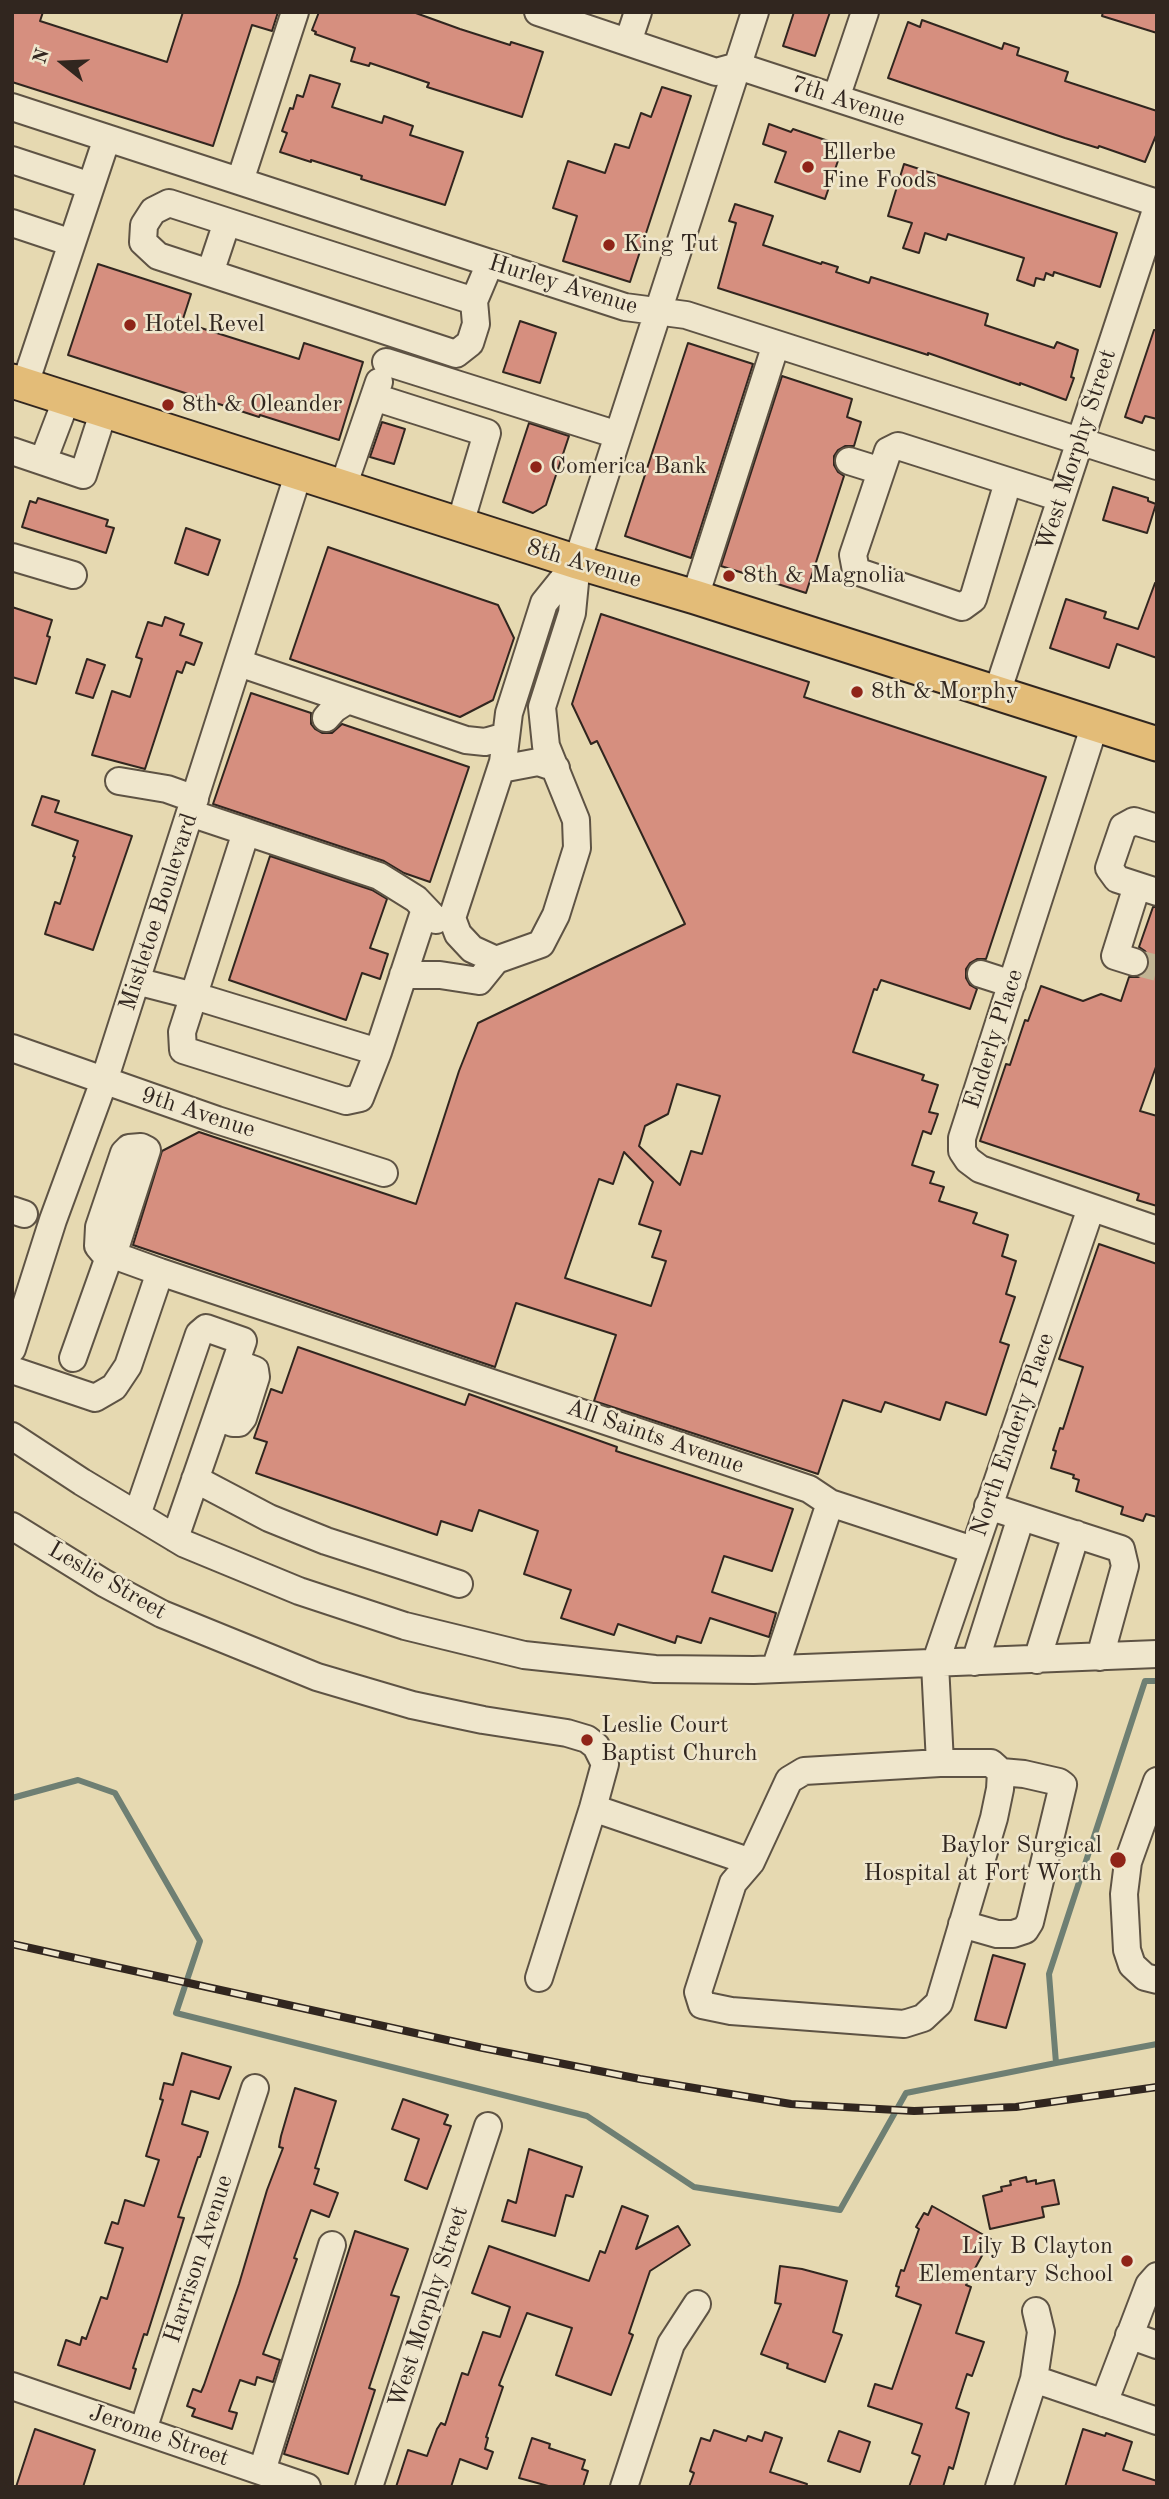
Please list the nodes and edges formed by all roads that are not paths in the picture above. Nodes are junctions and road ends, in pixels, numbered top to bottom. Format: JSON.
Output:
{"nodes":[{"id":1,"x":295,"y":12,"type":"edge"},
{"id":2,"x":538,"y":12,"type":"edge"},
{"id":3,"x":638,"y":12,"type":"edge"},
{"id":4,"x":755,"y":12,"type":"edge"},
{"id":5,"x":865,"y":12,"type":"edge"},
{"id":6,"x":628,"y":42,"type":"junction"},
{"id":7,"x":738,"y":66,"type":"junction"},
{"id":8,"x":836,"y":98,"type":"junction"},
{"id":9,"x":12,"y":107,"type":"edge"},
{"id":10,"x":107,"y":138,"type":"junction"},
{"id":11,"x":12,"y":160,"type":"edge"},
{"id":12,"x":240,"y":181,"type":"junction"},
{"id":13,"x":91,"y":186,"type":"junction"},
{"id":14,"x":1157,"y":205,"type":"edge"},
{"id":15,"x":227,"y":222,"type":"junction"},
{"id":16,"x":12,"y":223,"type":"edge"},
{"id":17,"x":387,"y":229,"type":"junction"},
{"id":18,"x":72,"y":243,"type":"junction"},
{"id":19,"x":491,"y":263,"type":"junction"},
{"id":20,"x":372,"y":268,"type":"junction"},
{"id":21,"x":210,"y":273,"type":"junction"},
{"id":22,"x":474,"y":301,"type":"junction"},
{"id":23,"x":658,"y":312,"type":"junction"},
{"id":24,"x":395,"y":334,"type":"junction"},
{"id":25,"x":776,"y":344,"type":"junction"},
{"id":26,"x":386,"y":362,"type":"junction"},
{"id":27,"x":19,"y":383,"type":"edge"},
{"id":28,"x":374,"y":397,"type":"junction"},
{"id":29,"x":67,"y":398,"type":"junction"},
{"id":30,"x":104,"y":410,"type":"junction"},
{"id":31,"x":618,"y":435,"type":"junction"},
{"id":32,"x":1080,"y":442,"type":"junction"},
{"id":33,"x":12,"y":451,"type":"edge"},
{"id":34,"x":43,"y":461,"type":"junction"},
{"id":35,"x":849,"y":461,"type":"dead end"},
{"id":36,"x":1157,"y":466,"type":"edge"},
{"id":37,"x":881,"y":471,"type":"junction"},
{"id":38,"x":299,"y":472,"type":"junction"},
{"id":39,"x":1008,"y":482,"type":"junction"},
{"id":40,"x":343,"y":487,"type":"junction"},
{"id":41,"x":1061,"y":498,"type":"junction"},
{"id":42,"x":460,"y":524,"type":"junction"},
{"id":43,"x":12,"y":557,"type":"edge"},
{"id":44,"x":576,"y":562,"type":"junction"},
{"id":45,"x":73,"y":575,"type":"dead end"},
{"id":46,"x":695,"y":597,"type":"junction"},
{"id":47,"x":239,"y":663,"type":"junction"},
{"id":48,"x":997,"y":693,"type":"junction"},
{"id":49,"x":348,"y":700,"type":"junction"},
{"id":50,"x":326,"y":718,"type":"dead end"},
{"id":51,"x":1095,"y":724,"type":"junction"},
{"id":52,"x":428,"y":727,"type":"junction"},
{"id":53,"x":506,"y":736,"type":"junction"},
{"id":54,"x":1157,"y":744,"type":"edge"},
{"id":55,"x":432,"y":754,"type":"dead end"},
{"id":56,"x":556,"y":768,"type":"junction"},
{"id":57,"x":500,"y":769,"type":"junction"},
{"id":58,"x":119,"y":782,"type":"dead end"},
{"id":59,"x":193,"y":806,"type":"junction"},
{"id":60,"x":1157,"y":828,"type":"edge"},
{"id":61,"x":246,"y":832,"type":"junction"},
{"id":62,"x":465,"y":879,"type":"junction"},
{"id":63,"x":1147,"y":889,"type":"edge"},
{"id":64,"x":421,"y":904,"type":"junction"},
{"id":65,"x":472,"y":949,"type":"junction"},
{"id":66,"x":496,"y":960,"type":"junction"},
{"id":67,"x":1135,"y":962,"type":"tunnel mouth"},
{"id":68,"x":981,"y":974,"type":"dead end"},
{"id":69,"x":403,"y":975,"type":"junction"},
{"id":70,"x":136,"y":981,"type":"junction"},
{"id":71,"x":1012,"y":984,"type":"junction"},
{"id":72,"x":193,"y":996,"type":"junction"},
{"id":73,"x":12,"y":1048,"type":"edge"},
{"id":74,"x":378,"y":1052,"type":"junction"},
{"id":75,"x":104,"y":1081,"type":"junction"},
{"id":76,"x":384,"y":1173,"type":"dead end"},
{"id":77,"x":1091,"y":1208,"type":"junction"},
{"id":78,"x":1157,"y":1230,"type":"edge"},
{"id":79,"x":160,"y":1272,"type":"junction"},
{"id":80,"x":12,"y":1349,"type":"edge"},
{"id":81,"x":74,"y":1358,"type":"dead end"},
{"id":82,"x":12,"y":1370,"type":"edge"},
{"id":83,"x":12,"y":1436,"type":"edge"},
{"id":84,"x":195,"y":1479,"type":"junction"},
{"id":85,"x":830,"y":1503,"type":"junction"},
{"id":86,"x":988,"y":1506,"type":"junction"},
{"id":87,"x":137,"y":1515,"type":"junction"},
{"id":88,"x":1021,"y":1517,"type":"junction"},
{"id":89,"x":12,"y":1526,"type":"edge"},
{"id":90,"x":1076,"y":1534,"type":"junction"},
{"id":91,"x":175,"y":1538,"type":"junction"},
{"id":92,"x":973,"y":1550,"type":"junction"},
{"id":93,"x":459,"y":1584,"type":"dead end"},
{"id":94,"x":1157,"y":1654,"type":"edge"},
{"id":95,"x":1100,"y":1657,"type":"junction"},
{"id":96,"x":1037,"y":1660,"type":"junction"},
{"id":97,"x":975,"y":1662,"type":"junction"},
{"id":98,"x":935,"y":1664,"type":"junction"},
{"id":99,"x":775,"y":1670,"type":"junction"},
{"id":100,"x":940,"y":1763,"type":"junction"},
{"id":101,"x":1001,"y":1772,"type":"junction"},
{"id":102,"x":1157,"y":1781,"type":"edge"},
{"id":103,"x":593,"y":1808,"type":"junction"},
{"id":104,"x":751,"y":1862,"type":"junction"},
{"id":105,"x":962,"y":1924,"type":"junction"},
{"id":106,"x":539,"y":1978,"type":"dead end"},
{"id":107,"x":1157,"y":1980,"type":"edge"},
{"id":108,"x":256,"y":2088,"type":"dead end"},
{"id":109,"x":488,"y":2126,"type":"dead end"},
{"id":110,"x":332,"y":2245,"type":"dead end"},
{"id":111,"x":1157,"y":2276,"type":"edge"},
{"id":112,"x":697,"y":2304,"type":"dead end"},
{"id":113,"x":1036,"y":2311,"type":"dead end"},
{"id":114,"x":1129,"y":2335,"type":"junction"},
{"id":115,"x":1157,"y":2345,"type":"edge"},
{"id":116,"x":1034,"y":2379,"type":"junction"},
{"id":117,"x":12,"y":2386,"type":"edge"},
{"id":118,"x":1104,"y":2403,"type":"junction"},
{"id":119,"x":1157,"y":2421,"type":"edge"},
{"id":120,"x":142,"y":2430,"type":"junction"},
{"id":121,"x":262,"y":2471,"type":"junction"},
{"id":122,"x":296,"y":2485,"type":"edge"},
{"id":123,"x":369,"y":2487,"type":"edge"},
{"id":124,"x":624,"y":2487,"type":"edge"},
{"id":125,"x":999,"y":2487,"type":"edge"}],
"edges":[{"from":1,"to":12,"type":"street"},
{"from":2,"to":6,"type":"street","name":"7th Avenue"},
{"from":3,"to":6,"type":"street"},
{"from":4,"to":7,"type":"street"},
{"from":5,"to":8,"type":"street"},
{"from":6,"to":7,"type":"street","name":"7th Avenue"},
{"from":7,"to":8,"type":"street","name":"7th Avenue"},
{"from":7,"to":23,"type":"street"},
{"from":8,"to":14,"type":"street","name":"7th Avenue"},
{"from":9,"to":10,"type":"street","name":"Hurley Avenue"},
{"from":10,"to":12,"type":"street","name":"Hurley Avenue"},
{"from":10,"to":13,"type":"street"},
{"from":11,"to":13,"type":"street"},
{"from":12,"to":17,"type":"street","name":"Hurley Avenue"},
{"from":13,"to":18,"type":"street"},
{"from":14,"to":32,"type":"street","name":"West Morphy Street"},
{"from":15,"to":20,"type":"street"},
{"from":15,"to":21,"type":"street"},
{"from":15,"to":21,"type":"street"},
{"from":16,"to":18,"type":"street"},
{"from":17,"to":19,"type":"street","name":"Hurley Avenue"},
{"from":17,"to":20,"type":"street"},
{"from":18,"to":27,"type":"street"},
{"from":19,"to":22,"type":"street"},
{"from":19,"to":23,"type":"street","name":"Hurley Avenue"},
{"from":20,"to":22,"type":"street"},
{"from":21,"to":24,"type":"street"},
{"from":22,"to":24,"type":"street"},
{"from":23,"to":25,"type":"street","name":"Hurley Avenue"},
{"from":23,"to":31,"type":"street"},
{"from":24,"to":26,"type":"street"},
{"from":25,"to":32,"type":"street","name":"Hurley Avenue"},
{"from":25,"to":46,"type":"street"},
{"from":26,"to":28,"type":"street"},
{"from":26,"to":31,"type":"street"},
{"from":27,"to":29,"type":"main road","name":"8th Avenue"},
{"from":28,"to":40,"type":"street"},
{"from":28,"to":42,"type":"street"},
{"from":29,"to":30,"type":"main road","name":"8th Avenue"},
{"from":29,"to":34,"type":"street"},
{"from":30,"to":34,"type":"street"},
{"from":30,"to":38,"type":"main road","name":"8th Avenue"},
{"from":31,"to":44,"type":"street"},
{"from":32,"to":36,"type":"street","name":"Hurley Avenue"},
{"from":32,"to":41,"type":"street","name":"West Morphy Street"},
{"from":33,"to":34,"type":"street"},
{"from":35,"to":37,"type":"street"},
{"from":37,"to":39,"type":"street"},
{"from":37,"to":39,"type":"street"},
{"from":38,"to":40,"type":"main road","name":"8th Avenue"},
{"from":38,"to":47,"type":"street","name":"Mistletoe Boulevard"},
{"from":39,"to":41,"type":"street"},
{"from":40,"to":42,"type":"main road","name":"8th Avenue"},
{"from":41,"to":48,"type":"street","name":"West Morphy Street"},
{"from":42,"to":44,"type":"main road","name":"8th Avenue"},
{"from":43,"to":45,"type":"street"},
{"from":44,"to":46,"type":"main road","name":"8th Avenue"},
{"from":44,"to":53,"type":"street"},
{"from":44,"to":56,"type":"street"},
{"from":46,"to":48,"type":"main road","name":"8th Avenue"},
{"from":47,"to":49,"type":"street"},
{"from":47,"to":59,"type":"street","name":"Mistletoe Boulevard"},
{"from":48,"to":51,"type":"main road","name":"8th Avenue"},
{"from":49,"to":50,"type":"street"},
{"from":49,"to":52,"type":"street"},
{"from":51,"to":54,"type":"main road","name":"8th Avenue"},
{"from":51,"to":71,"type":"street","name":"Enderly Place"},
{"from":52,"to":53,"type":"street"},
{"from":52,"to":55,"type":"street"},
{"from":53,"to":57,"type":"street"},
{"from":56,"to":57,"type":"street"},
{"from":56,"to":66,"type":"street"},
{"from":57,"to":62,"type":"street"},
{"from":58,"to":59,"type":"street"},
{"from":59,"to":61,"type":"street"},
{"from":59,"to":70,"type":"street","name":"Mistletoe Boulevard"},
{"from":60,"to":63,"type":"street"},
{"from":61,"to":64,"type":"street"},
{"from":61,"to":72,"type":"street"},
{"from":62,"to":64,"type":"street"},
{"from":62,"to":65,"type":"street"},
{"from":63,"to":67,"type":"street"},
{"from":64,"to":65,"type":"street"},
{"from":64,"to":69,"type":"street"},
{"from":65,"to":66,"type":"street"},
{"from":66,"to":69,"type":"street"},
{"from":68,"to":71,"type":"street"},
{"from":69,"to":74,"type":"street"},
{"from":70,"to":72,"type":"street"},
{"from":70,"to":75,"type":"street","name":"Mistletoe Boulevard"},
{"from":71,"to":77,"type":"street","name":"Enderly Place"},
{"from":72,"to":74,"type":"street"},
{"from":72,"to":74,"type":"street"},
{"from":73,"to":75,"type":"street","name":"9th Avenue"},
{"from":75,"to":76,"type":"street","name":"9th Avenue"},
{"from":75,"to":80,"type":"street","name":"Mistletoe Boulevard"},
{"from":77,"to":78,"type":"street","name":"Enderly Place"},
{"from":77,"to":86,"type":"street","name":"North Enderly Place"},
{"from":79,"to":81,"type":"street","name":"All Saints Avenue"},
{"from":79,"to":82,"type":"street"},
{"from":79,"to":85,"type":"street","name":"All Saints Avenue"},
{"from":83,"to":87,"type":"street"},
{"from":84,"to":87,"type":"street"},
{"from":84,"to":91,"type":"street"},
{"from":84,"to":93,"type":"street"},
{"from":85,"to":92,"type":"street","name":"All Saints Avenue"},
{"from":85,"to":99,"type":"street"},
{"from":86,"to":88,"type":"street"},
{"from":86,"to":92,"type":"street","name":"North Enderly Place"},
{"from":87,"to":91,"type":"street"},
{"from":88,"to":90,"type":"street"},
{"from":88,"to":97,"type":"street"},
{"from":89,"to":103,"type":"street","name":"Leslie Street"},
{"from":90,"to":95,"type":"street"},
{"from":90,"to":96,"type":"street"},
{"from":91,"to":99,"type":"street"},
{"from":92,"to":98,"type":"street","name":"North Enderly Place"},
{"from":94,"to":95,"type":"street"},
{"from":95,"to":96,"type":"street"},
{"from":96,"to":97,"type":"street"},
{"from":97,"to":98,"type":"street"},
{"from":98,"to":99,"type":"street"},
{"from":98,"to":100,"type":"street"},
{"from":100,"to":101,"type":"street"},
{"from":100,"to":104,"type":"street"},
{"from":101,"to":105,"type":"street"},
{"from":101,"to":105,"type":"street"},
{"from":102,"to":107,"type":"street"},
{"from":103,"to":104,"type":"street"},
{"from":103,"to":106,"type":"street"},
{"from":104,"to":105,"type":"street"},
{"from":108,"to":120,"type":"street","name":"Harrison Avenue"},
{"from":109,"to":123,"type":"street","name":"West Morphy Street"},
{"from":110,"to":121,"type":"street"},
{"from":111,"to":114,"type":"street"},
{"from":112,"to":124,"type":"street"},
{"from":113,"to":116,"type":"street"},
{"from":114,"to":115,"type":"street"},
{"from":114,"to":118,"type":"street"},
{"from":116,"to":118,"type":"street"},
{"from":116,"to":125,"type":"street"},
{"from":117,"to":120,"type":"street","name":"Jerome Street"},
{"from":118,"to":119,"type":"street"},
{"from":120,"to":121,"type":"street","name":"Jerome Street"},
{"from":121,"to":122,"type":"street","name":"Jerome Street"}]}
